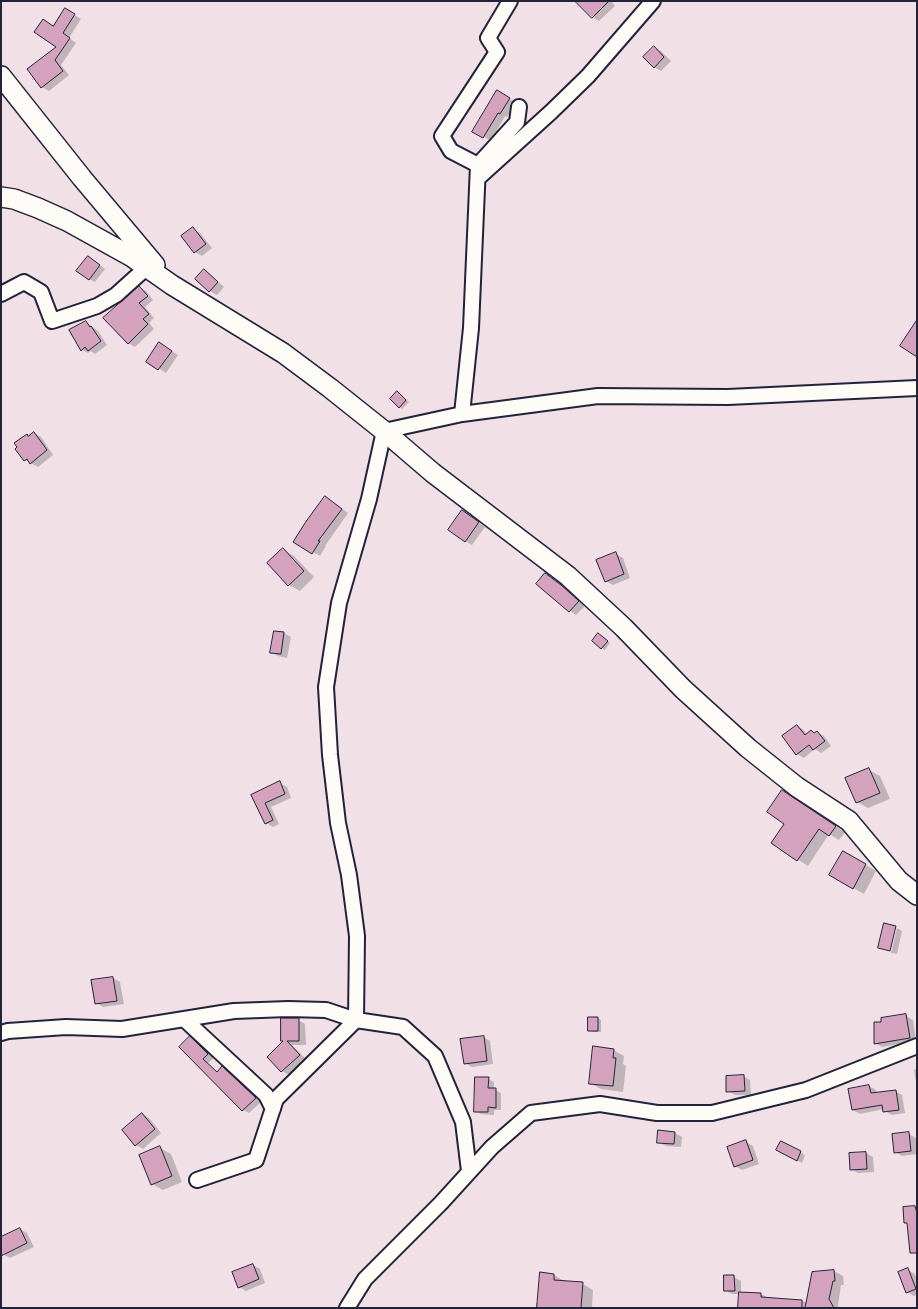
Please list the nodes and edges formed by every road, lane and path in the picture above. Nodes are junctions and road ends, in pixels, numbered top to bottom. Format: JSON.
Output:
{"nodes":[{"id":1,"x":510,"y":1,"type":"edge"},
{"id":2,"x":653,"y":1,"type":"edge"},
{"id":3,"x":1,"y":76,"type":"edge"},
{"id":4,"x":519,"y":107,"type":"dead end"},
{"id":5,"x":478,"y":172,"type":"junction"},
{"id":6,"x":1,"y":197,"type":"edge"},
{"id":7,"x":147,"y":267,"type":"junction"},
{"id":8,"x":172,"y":285,"type":"junction"},
{"id":9,"x":1,"y":294,"type":"edge"},
{"id":10,"x":917,"y":388,"type":"edge"},
{"id":11,"x":462,"y":414,"type":"junction"},
{"id":12,"x":384,"y":430,"type":"junction"},
{"id":13,"x":917,"y":894,"type":"edge"},
{"id":14,"x":184,"y":1019,"type":"junction"},
{"id":15,"x":356,"y":1020,"type":"junction"},
{"id":16,"x":1,"y":1033,"type":"edge"},
{"id":17,"x":917,"y":1046,"type":"edge"},
{"id":18,"x":273,"y":1109,"type":"junction"},
{"id":19,"x":469,"y":1171,"type":"junction"},
{"id":20,"x":197,"y":1180,"type":"dead end"},
{"id":21,"x":347,"y":1308,"type":"edge"}],
"edges":[{"from":1,"to":5,"type":"street"},
{"from":2,"to":5,"type":"street"},
{"from":3,"to":8,"type":"street"},
{"from":4,"to":5,"type":"street"},
{"from":5,"to":11,"type":"street"},
{"from":6,"to":7,"type":"street"},
{"from":7,"to":8,"type":"street"},
{"from":7,"to":9,"type":"street"},
{"from":8,"to":12,"type":"street"},
{"from":10,"to":11,"type":"street"},
{"from":11,"to":12,"type":"street"},
{"from":12,"to":13,"type":"street"},
{"from":12,"to":15,"type":"street"},
{"from":14,"to":15,"type":"street"},
{"from":14,"to":16,"type":"street"},
{"from":14,"to":18,"type":"street"},
{"from":15,"to":18,"type":"street"},
{"from":15,"to":19,"type":"street"},
{"from":17,"to":19,"type":"street"},
{"from":18,"to":20,"type":"street"},
{"from":19,"to":21,"type":"street"}]}
